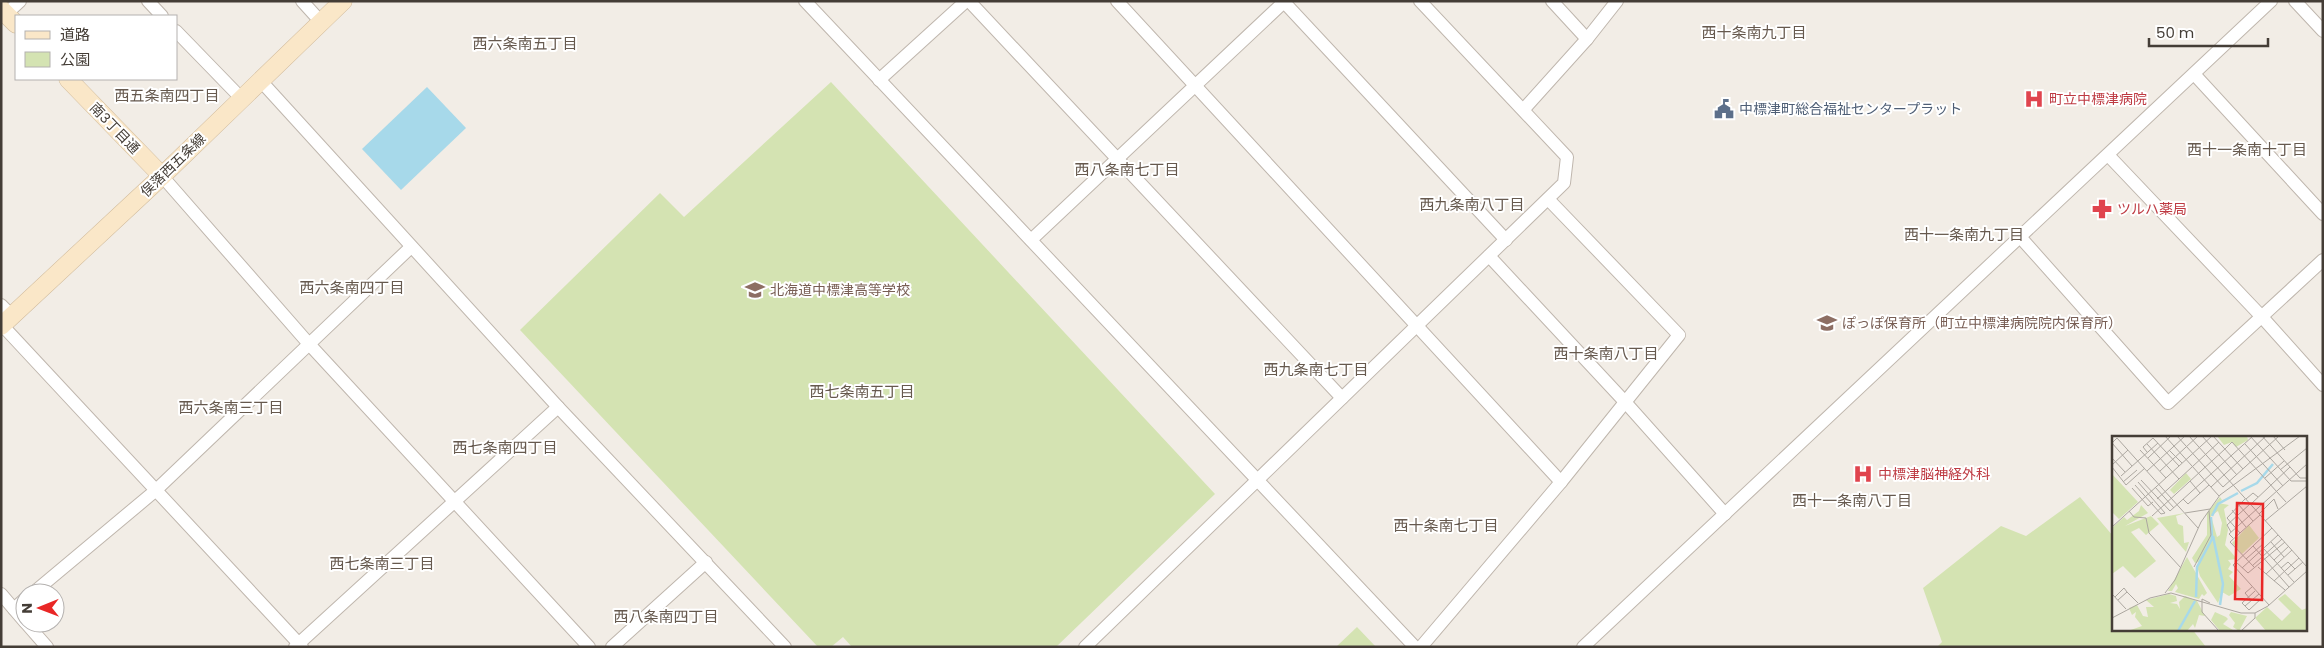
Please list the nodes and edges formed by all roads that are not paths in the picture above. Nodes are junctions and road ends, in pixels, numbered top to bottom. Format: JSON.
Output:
{"nodes":[{"id":1,"x":20,"y":1,"type":"edge"},
{"id":2,"x":148,"y":1,"type":"edge"},
{"id":3,"x":302,"y":1,"type":"edge"},
{"id":4,"x":343,"y":1,"type":"edge"},
{"id":5,"x":805,"y":1,"type":"edge"},
{"id":6,"x":968,"y":1,"type":"edge"},
{"id":7,"x":1117,"y":1,"type":"edge"},
{"id":8,"x":1420,"y":1,"type":"edge"},
{"id":9,"x":1552,"y":1,"type":"edge"},
{"id":10,"x":1617,"y":1,"type":"edge"},
{"id":11,"x":2271,"y":1,"type":"edge"},
{"id":12,"x":2295,"y":1,"type":"edge"},
{"id":13,"x":1284,"y":2,"type":"edge"},
{"id":14,"x":161,"y":15,"type":"edge"},
{"id":15,"x":8,"y":16,"type":"edge"},
{"id":16,"x":321,"y":22,"type":"junction"},
{"id":17,"x":178,"y":32,"type":"edge"},
{"id":18,"x":2323,"y":32,"type":"edge"},
{"id":19,"x":1587,"y":39,"type":"junction"},
{"id":20,"x":2194,"y":74,"type":"junction"},
{"id":21,"x":69,"y":80,"type":"edge"},
{"id":22,"x":260,"y":80,"type":"junction"},
{"id":23,"x":879,"y":80,"type":"junction"},
{"id":24,"x":1196,"y":85,"type":"junction"},
{"id":25,"x":241,"y":98,"type":"junction"},
{"id":26,"x":1524,"y":109,"type":"junction"},
{"id":27,"x":2108,"y":156,"type":"junction"},
{"id":28,"x":1118,"y":159,"type":"junction"},
{"id":29,"x":162,"y":176,"type":"junction"},
{"id":30,"x":1548,"y":199,"type":"junction"},
{"id":31,"x":2323,"y":214,"type":"edge"},
{"id":32,"x":2021,"y":238,"type":"junction"},
{"id":33,"x":1031,"y":240,"type":"junction"},
{"id":34,"x":1506,"y":240,"type":"junction"},
{"id":35,"x":411,"y":247,"type":"junction"},
{"id":36,"x":1489,"y":256,"type":"junction"},
{"id":37,"x":2323,"y":260,"type":"edge"},
{"id":38,"x":2262,"y":317,"type":"junction"},
{"id":39,"x":4,"y":318,"type":"edge"},
{"id":40,"x":1416,"y":326,"type":"junction"},
{"id":41,"x":309,"y":344,"type":"junction"},
{"id":42,"x":2323,"y":385,"type":"edge"},
{"id":43,"x":1342,"y":398,"type":"junction"},
{"id":44,"x":1626,"y":402,"type":"junction"},
{"id":45,"x":558,"y":407,"type":"junction"},
{"id":46,"x":1257,"y":481,"type":"junction"},
{"id":47,"x":1561,"y":482,"type":"junction"},
{"id":48,"x":155,"y":491,"type":"junction"},
{"id":49,"x":455,"y":501,"type":"junction"},
{"id":50,"x":1725,"y":514,"type":"junction"},
{"id":51,"x":706,"y":562,"type":"junction"},
{"id":52,"x":45,"y":583,"type":"edge"},
{"id":53,"x":1,"y":594,"type":"edge"},
{"id":54,"x":14,"y":609,"type":"edge"},
{"id":55,"x":35,"y":633,"type":"edge"},
{"id":56,"x":299,"y":646,"type":"edge"},
{"id":57,"x":47,"y":647,"type":"edge"},
{"id":58,"x":589,"y":647,"type":"edge"},
{"id":59,"x":612,"y":647,"type":"edge"},
{"id":60,"x":785,"y":647,"type":"edge"},
{"id":61,"x":1084,"y":647,"type":"edge"},
{"id":62,"x":1415,"y":647,"type":"edge"},
{"id":63,"x":1421,"y":647,"type":"edge"},
{"id":64,"x":1583,"y":647,"type":"edge"}],
"edges":[{"from":1,"to":15,"type":"street"},
{"from":2,"to":14,"type":"street"},
{"from":3,"to":16,"type":"street"},
{"from":4,"to":16,"type":"main road","name":"俣落西五条線"},
{"from":5,"to":23,"type":"street"},
{"from":6,"to":23,"type":"street"},
{"from":6,"to":28,"type":"street"},
{"from":7,"to":24,"type":"street"},
{"from":8,"to":26,"type":"street"},
{"from":9,"to":19,"type":"street"},
{"from":10,"to":19,"type":"street"},
{"from":11,"to":20,"type":"street"},
{"from":12,"to":18,"type":"street"},
{"from":13,"to":24,"type":"street"},
{"from":13,"to":34,"type":"street"},
{"from":16,"to":22,"type":"main road","name":"俣落西五条線"},
{"from":17,"to":25,"type":"street"},
{"from":19,"to":26,"type":"street"},
{"from":20,"to":27,"type":"street"},
{"from":20,"to":31,"type":"street"},
{"from":21,"to":29,"type":"main road","name":"南3丁目通"},
{"from":22,"to":25,"type":"main road","name":"俣落西五条線"},
{"from":22,"to":35,"type":"street"},
{"from":23,"to":33,"type":"street"},
{"from":24,"to":28,"type":"street"},
{"from":24,"to":40,"type":"street"},
{"from":25,"to":29,"type":"main road","name":"俣落西五条線"},
{"from":26,"to":30,"type":"street"},
{"from":27,"to":32,"type":"street"},
{"from":27,"to":38,"type":"street"},
{"from":28,"to":33,"type":"street"},
{"from":28,"to":43,"type":"street"},
{"from":29,"to":39,"type":"main road","name":"俣落西五条線"},
{"from":29,"to":41,"type":"street"},
{"from":30,"to":34,"type":"street"},
{"from":30,"to":44,"type":"street"},
{"from":32,"to":38,"type":"street"},
{"from":32,"to":50,"type":"street"},
{"from":33,"to":46,"type":"street"},
{"from":34,"to":36,"type":"street"},
{"from":35,"to":41,"type":"street"},
{"from":35,"to":45,"type":"street"},
{"from":36,"to":40,"type":"street"},
{"from":36,"to":44,"type":"street"},
{"from":37,"to":38,"type":"street"},
{"from":38,"to":42,"type":"street"},
{"from":39,"to":48,"type":"street"},
{"from":40,"to":43,"type":"street"},
{"from":40,"to":47,"type":"street"},
{"from":41,"to":48,"type":"street"},
{"from":41,"to":49,"type":"street"},
{"from":43,"to":46,"type":"street"},
{"from":44,"to":47,"type":"street"},
{"from":44,"to":50,"type":"street"},
{"from":45,"to":49,"type":"street"},
{"from":45,"to":51,"type":"street"},
{"from":46,"to":61,"type":"street"},
{"from":46,"to":62,"type":"street"},
{"from":47,"to":63,"type":"street"},
{"from":48,"to":52,"type":"street"},
{"from":48,"to":56,"type":"street"},
{"from":49,"to":56,"type":"street"},
{"from":49,"to":58,"type":"street"},
{"from":50,"to":64,"type":"street"},
{"from":51,"to":59,"type":"street"},
{"from":51,"to":60,"type":"street"},
{"from":53,"to":54,"type":"street"},
{"from":55,"to":57,"type":"street"}]}
